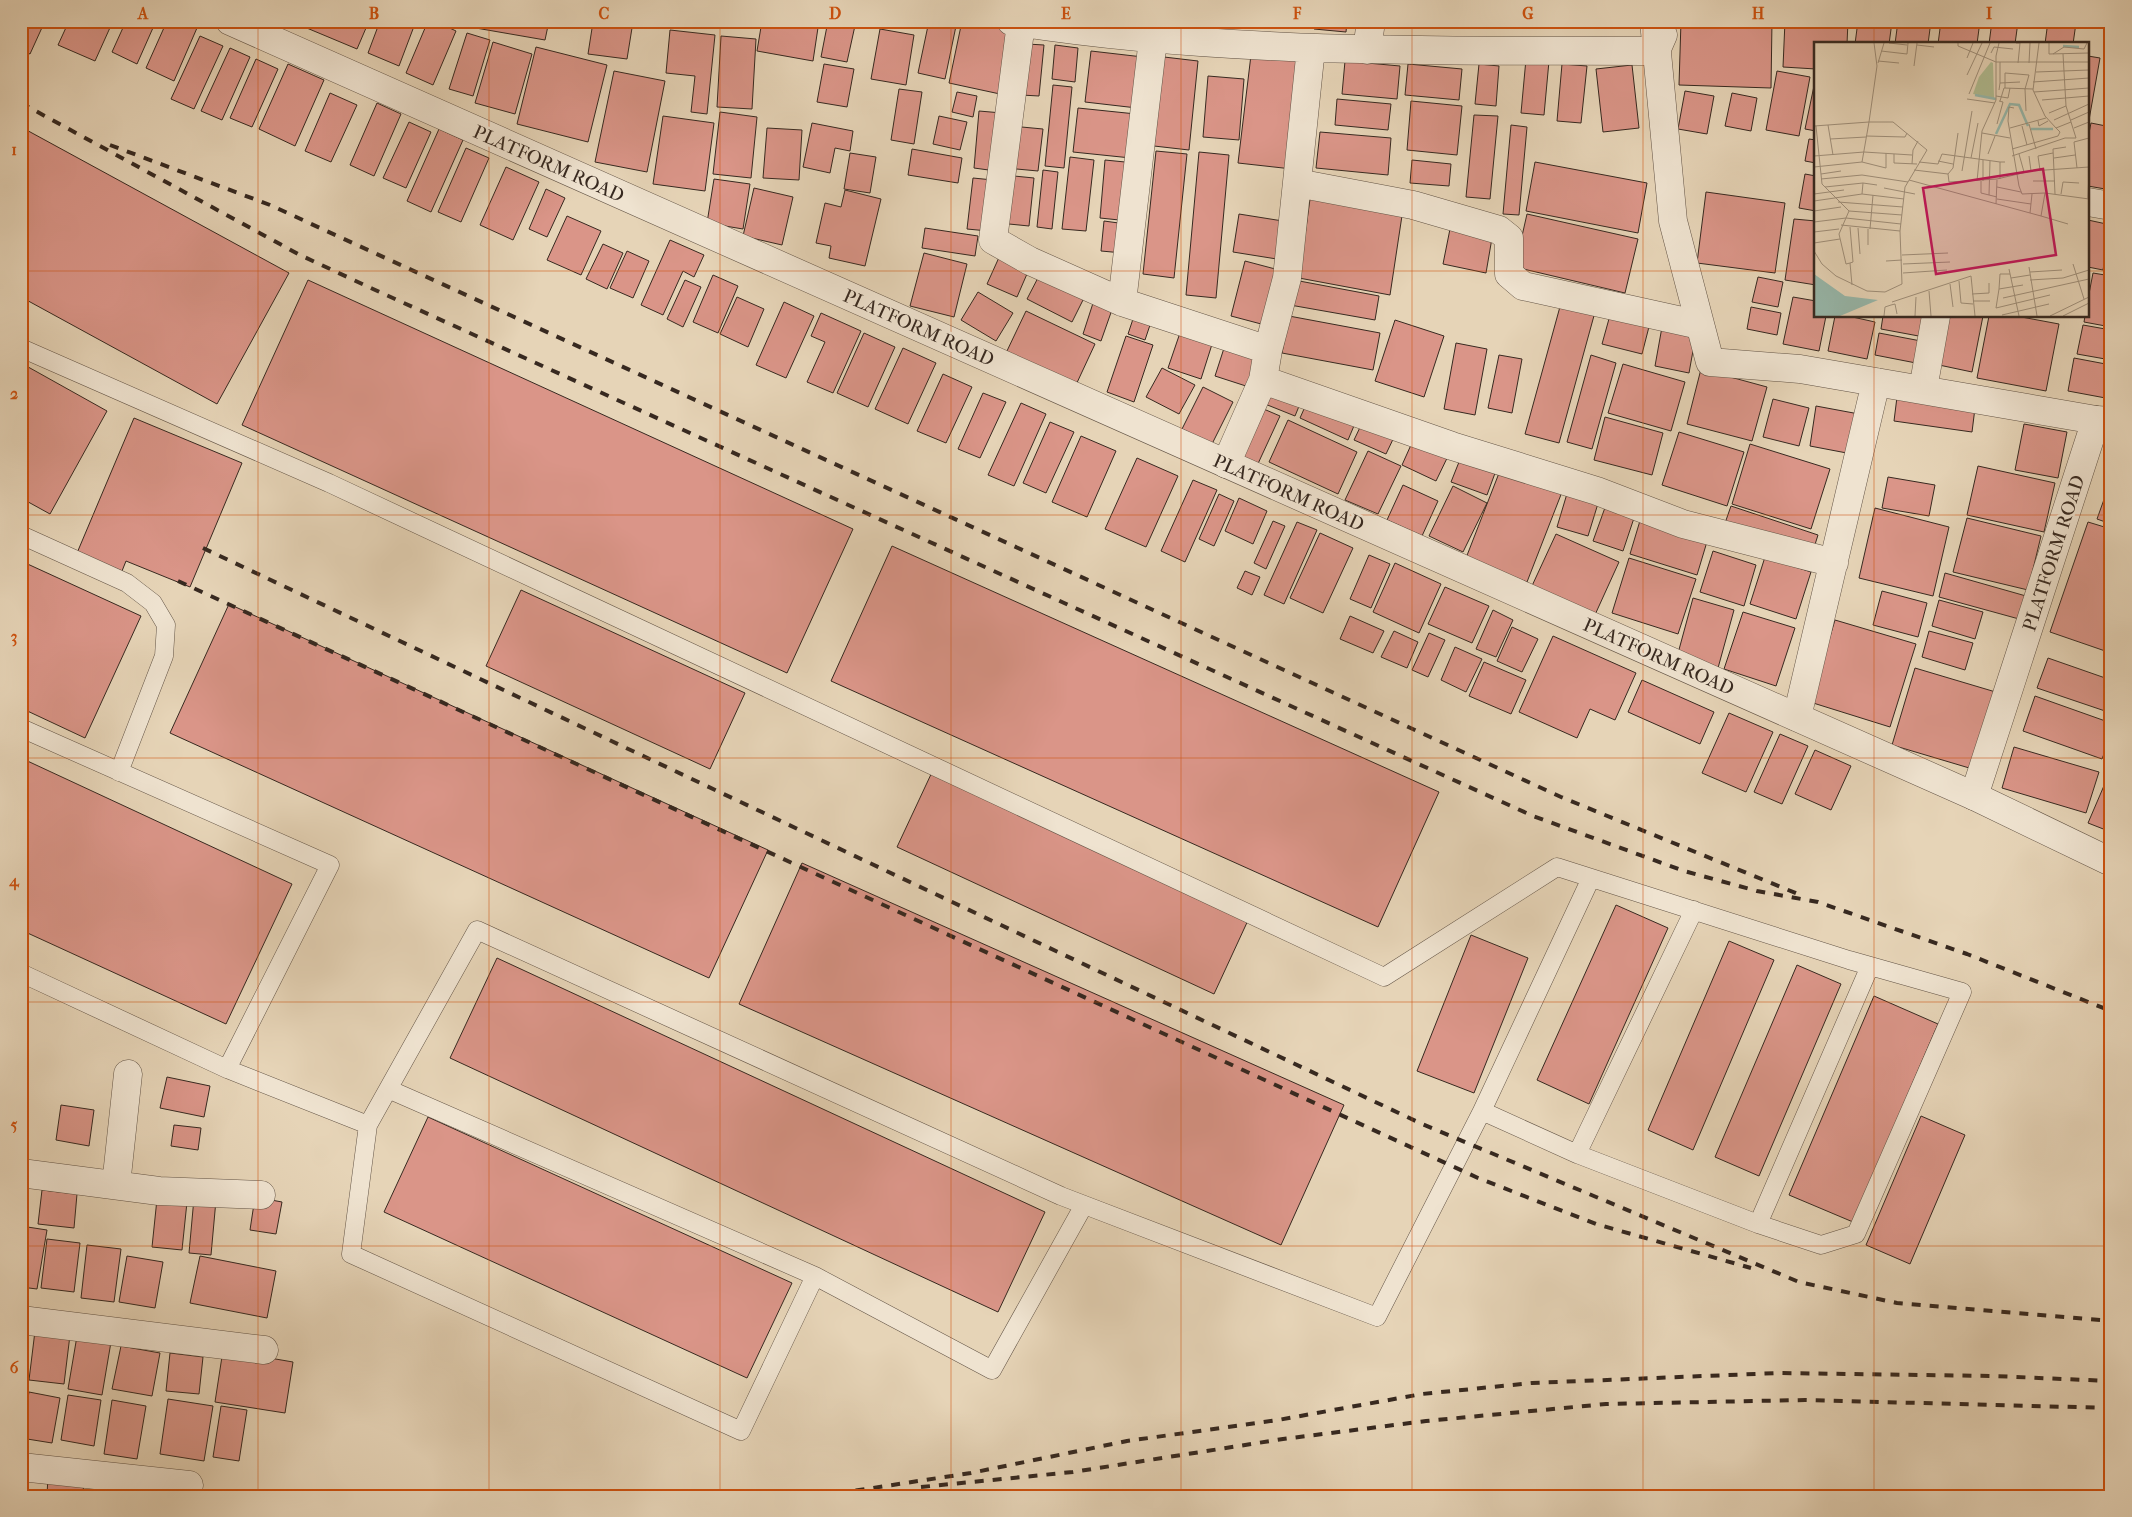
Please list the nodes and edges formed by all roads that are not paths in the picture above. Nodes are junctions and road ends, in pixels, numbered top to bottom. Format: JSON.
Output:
{"nodes":[{"id":1,"x":230,"y":21,"type":"edge"},
{"id":2,"x":1371,"y":21,"type":"edge"},
{"id":3,"x":1654,"y":21,"type":"edge"},
{"id":4,"x":1669,"y":21,"type":"edge"},
{"id":5,"x":1016,"y":22,"type":"edge"},
{"id":6,"x":1065,"y":26,"type":"edge"},
{"id":7,"x":1155,"y":30,"type":"edge"},
{"id":8,"x":1311,"y":48,"type":"junction"},
{"id":9,"x":1367,"y":50,"type":"junction"},
{"id":10,"x":1656,"y":50,"type":"junction"},
{"id":11,"x":1297,"y":182,"type":"junction"},
{"id":12,"x":2090,"y":202,"type":"edge"},
{"id":13,"x":2111,"y":206,"type":"edge"},
{"id":14,"x":1122,"y":302,"type":"junction"},
{"id":15,"x":1936,"y":318,"type":"edge"},
{"id":16,"x":1700,"y":325,"type":"junction"},
{"id":17,"x":21,"y":348,"type":"edge"},
{"id":18,"x":1268,"y":350,"type":"junction"},
{"id":19,"x":1263,"y":380,"type":"junction"},
{"id":20,"x":1876,"y":382,"type":"junction"},
{"id":21,"x":1923,"y":389,"type":"junction"},
{"id":22,"x":2104,"y":421,"type":"edge"},
{"id":23,"x":1226,"y":464,"type":"junction"},
{"id":24,"x":21,"y":535,"type":"edge"},
{"id":25,"x":1834,"y":563,"type":"junction"},
{"id":26,"x":1797,"y":717,"type":"junction"},
{"id":27,"x":21,"y":728,"type":"edge"},
{"id":28,"x":120,"y":772,"type":"junction"},
{"id":29,"x":1974,"y":796,"type":"junction"},
{"id":30,"x":2111,"y":862,"type":"edge"},
{"id":31,"x":1591,"y":878,"type":"junction"},
{"id":32,"x":1694,"y":910,"type":"junction"},
{"id":33,"x":1870,"y":966,"type":"junction"},
{"id":34,"x":21,"y":973,"type":"edge"},
{"id":35,"x":227,"y":1070,"type":"junction"},
{"id":36,"x":128,"y":1074,"type":"dead end"},
{"id":37,"x":388,"y":1089,"type":"junction"},
{"id":38,"x":1482,"y":1111,"type":"junction"},
{"id":39,"x":368,"y":1125,"type":"junction"},
{"id":40,"x":1577,"y":1154,"type":"junction"},
{"id":41,"x":21,"y":1173,"type":"edge"},
{"id":42,"x":116,"y":1185,"type":"junction"},
{"id":43,"x":261,"y":1195,"type":"dead end"},
{"id":44,"x":1084,"y":1205,"type":"junction"},
{"id":45,"x":1758,"y":1224,"type":"junction"},
{"id":46,"x":815,"y":1276,"type":"junction"},
{"id":47,"x":21,"y":1320,"type":"edge"},
{"id":48,"x":264,"y":1350,"type":"dead end"},
{"id":49,"x":21,"y":1467,"type":"edge"},
{"id":50,"x":189,"y":1485,"type":"dead end"}],
"edges":[{"from":1,"to":23,"type":"street","name":"PLATFORM ROAD"},
{"from":2,"to":9,"type":"street"},
{"from":3,"to":10,"type":"street"},
{"from":4,"to":10,"type":"street"},
{"from":5,"to":6,"type":"street"},
{"from":5,"to":14,"type":"street"},
{"from":6,"to":7,"type":"street"},
{"from":7,"to":8,"type":"street"},
{"from":7,"to":14,"type":"street"},
{"from":8,"to":9,"type":"street"},
{"from":8,"to":11,"type":"street"},
{"from":9,"to":10,"type":"street"},
{"from":10,"to":16,"type":"street"},
{"from":11,"to":16,"type":"street"},
{"from":11,"to":18,"type":"street"},
{"from":12,"to":13,"type":"street"},
{"from":14,"to":18,"type":"street"},
{"from":15,"to":21,"type":"street"},
{"from":16,"to":20,"type":"street"},
{"from":17,"to":31,"type":"lane"},
{"from":18,"to":19,"type":"street"},
{"from":19,"to":23,"type":"street"},
{"from":19,"to":25,"type":"street"},
{"from":20,"to":21,"type":"street"},
{"from":20,"to":25,"type":"street"},
{"from":21,"to":22,"type":"street"},
{"from":22,"to":29,"type":"street","name":"PLATFORM ROAD"},
{"from":23,"to":26,"type":"street","name":"PLATFORM ROAD"},
{"from":24,"to":28,"type":"lane"},
{"from":25,"to":26,"type":"street"},
{"from":26,"to":29,"type":"street","name":"PLATFORM ROAD"},
{"from":27,"to":28,"type":"lane"},
{"from":28,"to":35,"type":"lane"},
{"from":29,"to":30,"type":"street"},
{"from":31,"to":32,"type":"lane"},
{"from":31,"to":38,"type":"lane"},
{"from":32,"to":33,"type":"lane"},
{"from":32,"to":40,"type":"lane"},
{"from":33,"to":45,"type":"lane"},
{"from":33,"to":45,"type":"lane"},
{"from":34,"to":35,"type":"lane"},
{"from":35,"to":39,"type":"lane"},
{"from":36,"to":42,"type":"street"},
{"from":37,"to":39,"type":"lane"},
{"from":37,"to":44,"type":"lane"},
{"from":37,"to":46,"type":"lane"},
{"from":38,"to":40,"type":"lane"},
{"from":38,"to":44,"type":"lane"},
{"from":39,"to":46,"type":"lane"},
{"from":40,"to":45,"type":"lane"},
{"from":41,"to":42,"type":"street"},
{"from":42,"to":43,"type":"street"},
{"from":44,"to":46,"type":"lane"},
{"from":47,"to":48,"type":"street"},
{"from":49,"to":50,"type":"street"}]}
